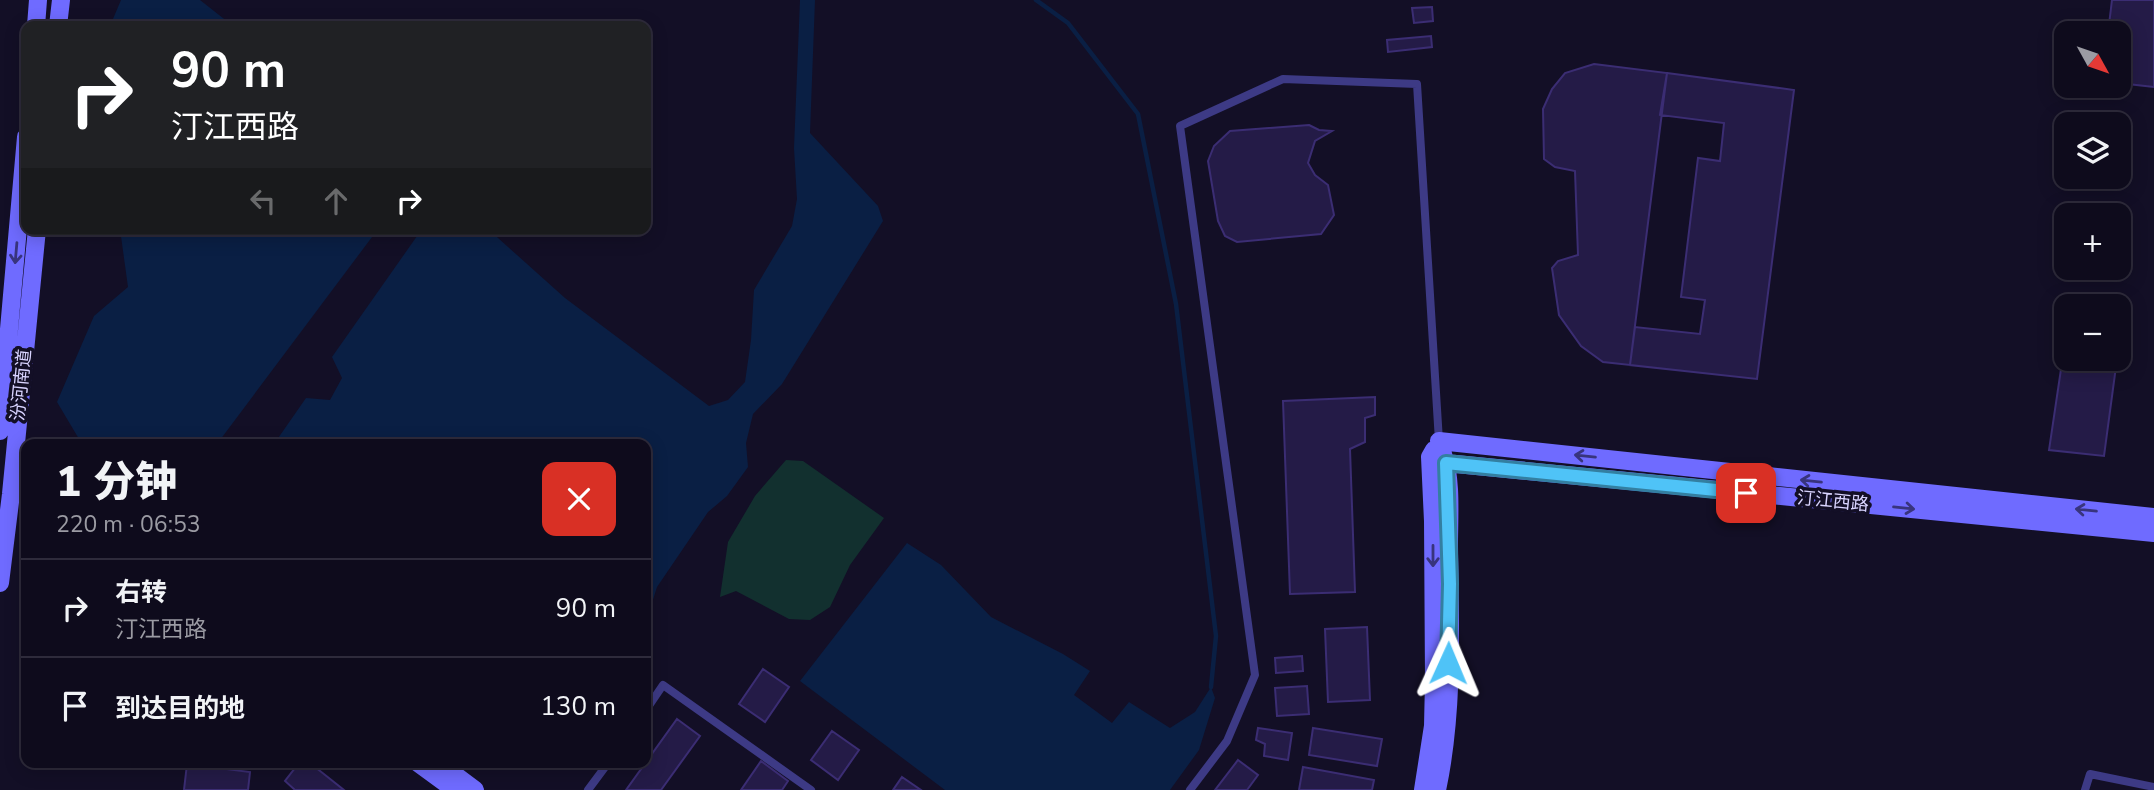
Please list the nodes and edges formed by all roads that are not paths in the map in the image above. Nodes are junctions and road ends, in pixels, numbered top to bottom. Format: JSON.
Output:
{"nodes":[{"id":1,"x":38,"y":0,"type":"edge"},
{"id":2,"x":61,"y":0,"type":"edge"},
{"id":3,"x":36,"y":21,"type":"edge"},
{"id":4,"x":59,"y":21,"type":"edge"},
{"id":5,"x":21,"y":194,"type":"edge"},
{"id":6,"x":36,"y":235,"type":"edge"},
{"id":7,"x":0,"y":432,"type":"edge"},
{"id":8,"x":1439,"y":441,"type":"junction"},
{"id":9,"x":1438,"y":460,"type":"junction"},
{"id":10,"x":13,"y":486,"type":"edge"},
{"id":11,"x":2154,"y":517,"type":"edge"},
{"id":12,"x":2154,"y":533,"type":"edge"},
{"id":13,"x":0,"y":583,"type":"edge"},
{"id":14,"x":651,"y":703,"type":"edge"},
{"id":15,"x":425,"y":768,"type":"edge"},
{"id":16,"x":446,"y":768,"type":"edge"},
{"id":17,"x":604,"y":768,"type":"edge"},
{"id":18,"x":2154,"y":787,"type":"edge"},
{"id":19,"x":455,"y":790,"type":"edge"},
{"id":20,"x":475,"y":790,"type":"edge"},
{"id":21,"x":589,"y":790,"type":"edge"},
{"id":22,"x":811,"y":790,"type":"edge"},
{"id":23,"x":1190,"y":790,"type":"edge"},
{"id":24,"x":1423,"y":790,"type":"edge"},
{"id":25,"x":1437,"y":790,"type":"edge"},
{"id":26,"x":2085,"y":790,"type":"edge"}],
"edges":[{"from":1,"to":3,"type":"street"},
{"from":2,"to":4,"type":"street"},
{"from":5,"to":7,"type":"street","name":"汾河南道","one_way":true},
{"from":6,"to":10,"type":"street","name":"汾河南道"},
{"from":8,"to":9,"type":"street"},
{"from":11,"to":8,"type":"street","name":"汀江西路","one_way":true},
{"from":8,"to":23,"type":"lane"},
{"from":9,"to":12,"type":"street","name":"汀江西路","one_way":true},
{"from":9,"to":24,"type":"street","one_way":true},
{"from":9,"to":25,"type":"street"},
{"from":10,"to":13,"type":"street","name":"汾河南道"},
{"from":14,"to":22,"type":"lane"},
{"from":15,"to":19,"type":"street"},
{"from":16,"to":20,"type":"street"},
{"from":17,"to":21,"type":"lane"},
{"from":18,"to":26,"type":"lane"}]}
